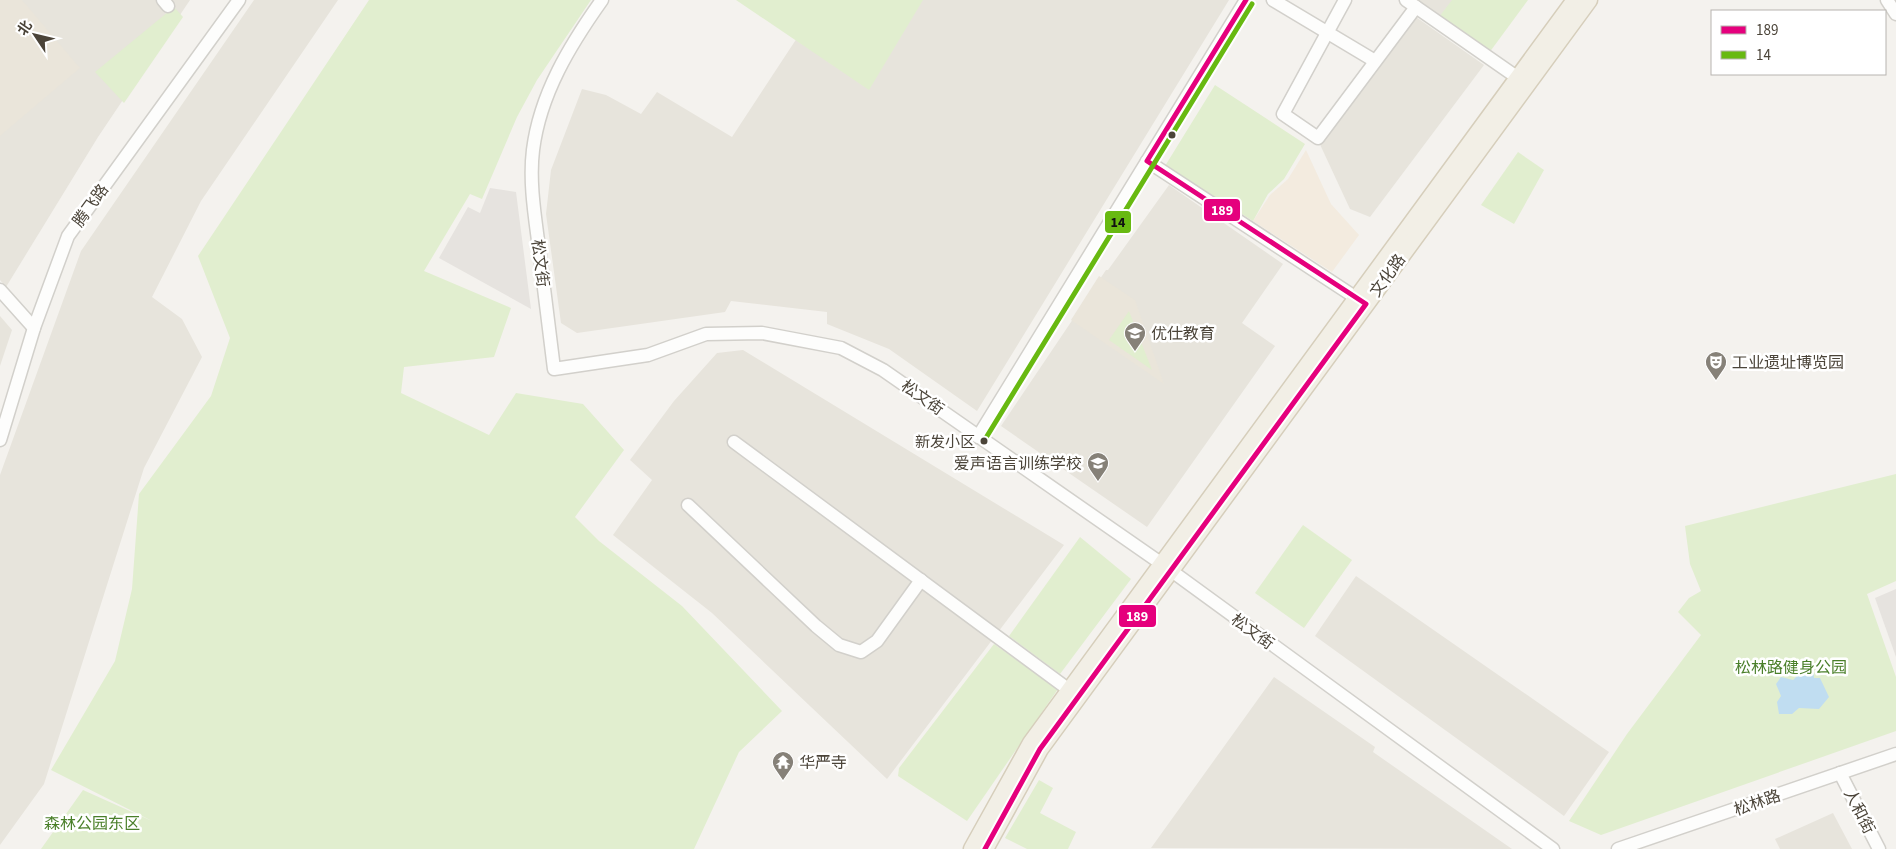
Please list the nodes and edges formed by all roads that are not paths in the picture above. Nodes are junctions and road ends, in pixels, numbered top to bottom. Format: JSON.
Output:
{"nodes":[{"id":1,"x":239,"y":0,"type":"edge"},
{"id":2,"x":602,"y":0,"type":"edge"},
{"id":3,"x":1246,"y":0,"type":"edge"},
{"id":4,"x":1273,"y":0,"type":"edge"},
{"id":5,"x":1345,"y":0,"type":"edge"},
{"id":6,"x":1589,"y":0,"type":"edge"},
{"id":7,"x":1887,"y":0,"type":"edge"},
{"id":8,"x":1571,"y":1,"type":"edge"},
{"id":9,"x":1411,"y":3,"type":"edge"},
{"id":10,"x":1896,"y":14,"type":"edge"},
{"id":11,"x":1327,"y":33,"type":"junction"},
{"id":12,"x":1375,"y":61,"type":"junction"},
{"id":13,"x":1518,"y":78,"type":"junction"},
{"id":14,"x":1146,"y":162,"type":"junction"},
{"id":15,"x":0,"y":290,"type":"edge"},
{"id":16,"x":1361,"y":301,"type":"junction"},
{"id":17,"x":34,"y":328,"type":"junction"},
{"id":18,"x":978,"y":437,"type":"junction"},
{"id":19,"x":0,"y":440,"type":"edge"},
{"id":20,"x":734,"y":442,"type":"dead end"},
{"id":21,"x":688,"y":505,"type":"dead end"},
{"id":22,"x":1166,"y":567,"type":"junction"},
{"id":23,"x":921,"y":580,"type":"junction"},
{"id":24,"x":1074,"y":693,"type":"junction"},
{"id":25,"x":1896,"y":754,"type":"edge"},
{"id":26,"x":1840,"y":773,"type":"junction"},
{"id":27,"x":972,"y":849,"type":"edge"},
{"id":28,"x":985,"y":849,"type":"edge"},
{"id":29,"x":1553,"y":849,"type":"edge"},
{"id":30,"x":1618,"y":849,"type":"edge"},
{"id":31,"x":1879,"y":849,"type":"edge"}],
"edges":[{"from":1,"to":17,"type":"street","name":"腾飞路"},
{"from":2,"to":18,"type":"street","name":"松文街"},
{"from":3,"to":14,"type":"street"},
{"from":4,"to":11,"type":"street"},
{"from":5,"to":11,"type":"street"},
{"from":6,"to":16,"type":"main road","name":"文化路"},
{"from":7,"to":10,"type":"street"},
{"from":8,"to":13,"type":"main road","name":"文化路"},
{"from":9,"to":12,"type":"street"},
{"from":9,"to":13,"type":"street"},
{"from":11,"to":12,"type":"street"},
{"from":11,"to":12,"type":"street"},
{"from":13,"to":16,"type":"main road","name":"文化路"},
{"from":14,"to":16,"type":"street"},
{"from":14,"to":18,"type":"street"},
{"from":15,"to":17,"type":"street"},
{"from":16,"to":22,"type":"main road","name":"文化路"},
{"from":17,"to":19,"type":"street","name":"腾飞路"},
{"from":18,"to":22,"type":"street","name":"松文街"},
{"from":20,"to":23,"type":"street"},
{"from":21,"to":23,"type":"street"},
{"from":22,"to":24,"type":"main road","name":"文化路"},
{"from":22,"to":29,"type":"street","name":"松文街"},
{"from":23,"to":24,"type":"street"},
{"from":24,"to":27,"type":"main road","name":"文化路"},
{"from":24,"to":28,"type":"main road","name":"文化路"},
{"from":25,"to":26,"type":"street","name":"松林路"},
{"from":26,"to":30,"type":"street","name":"松林路"},
{"from":26,"to":31,"type":"street","name":"人和街"}]}
